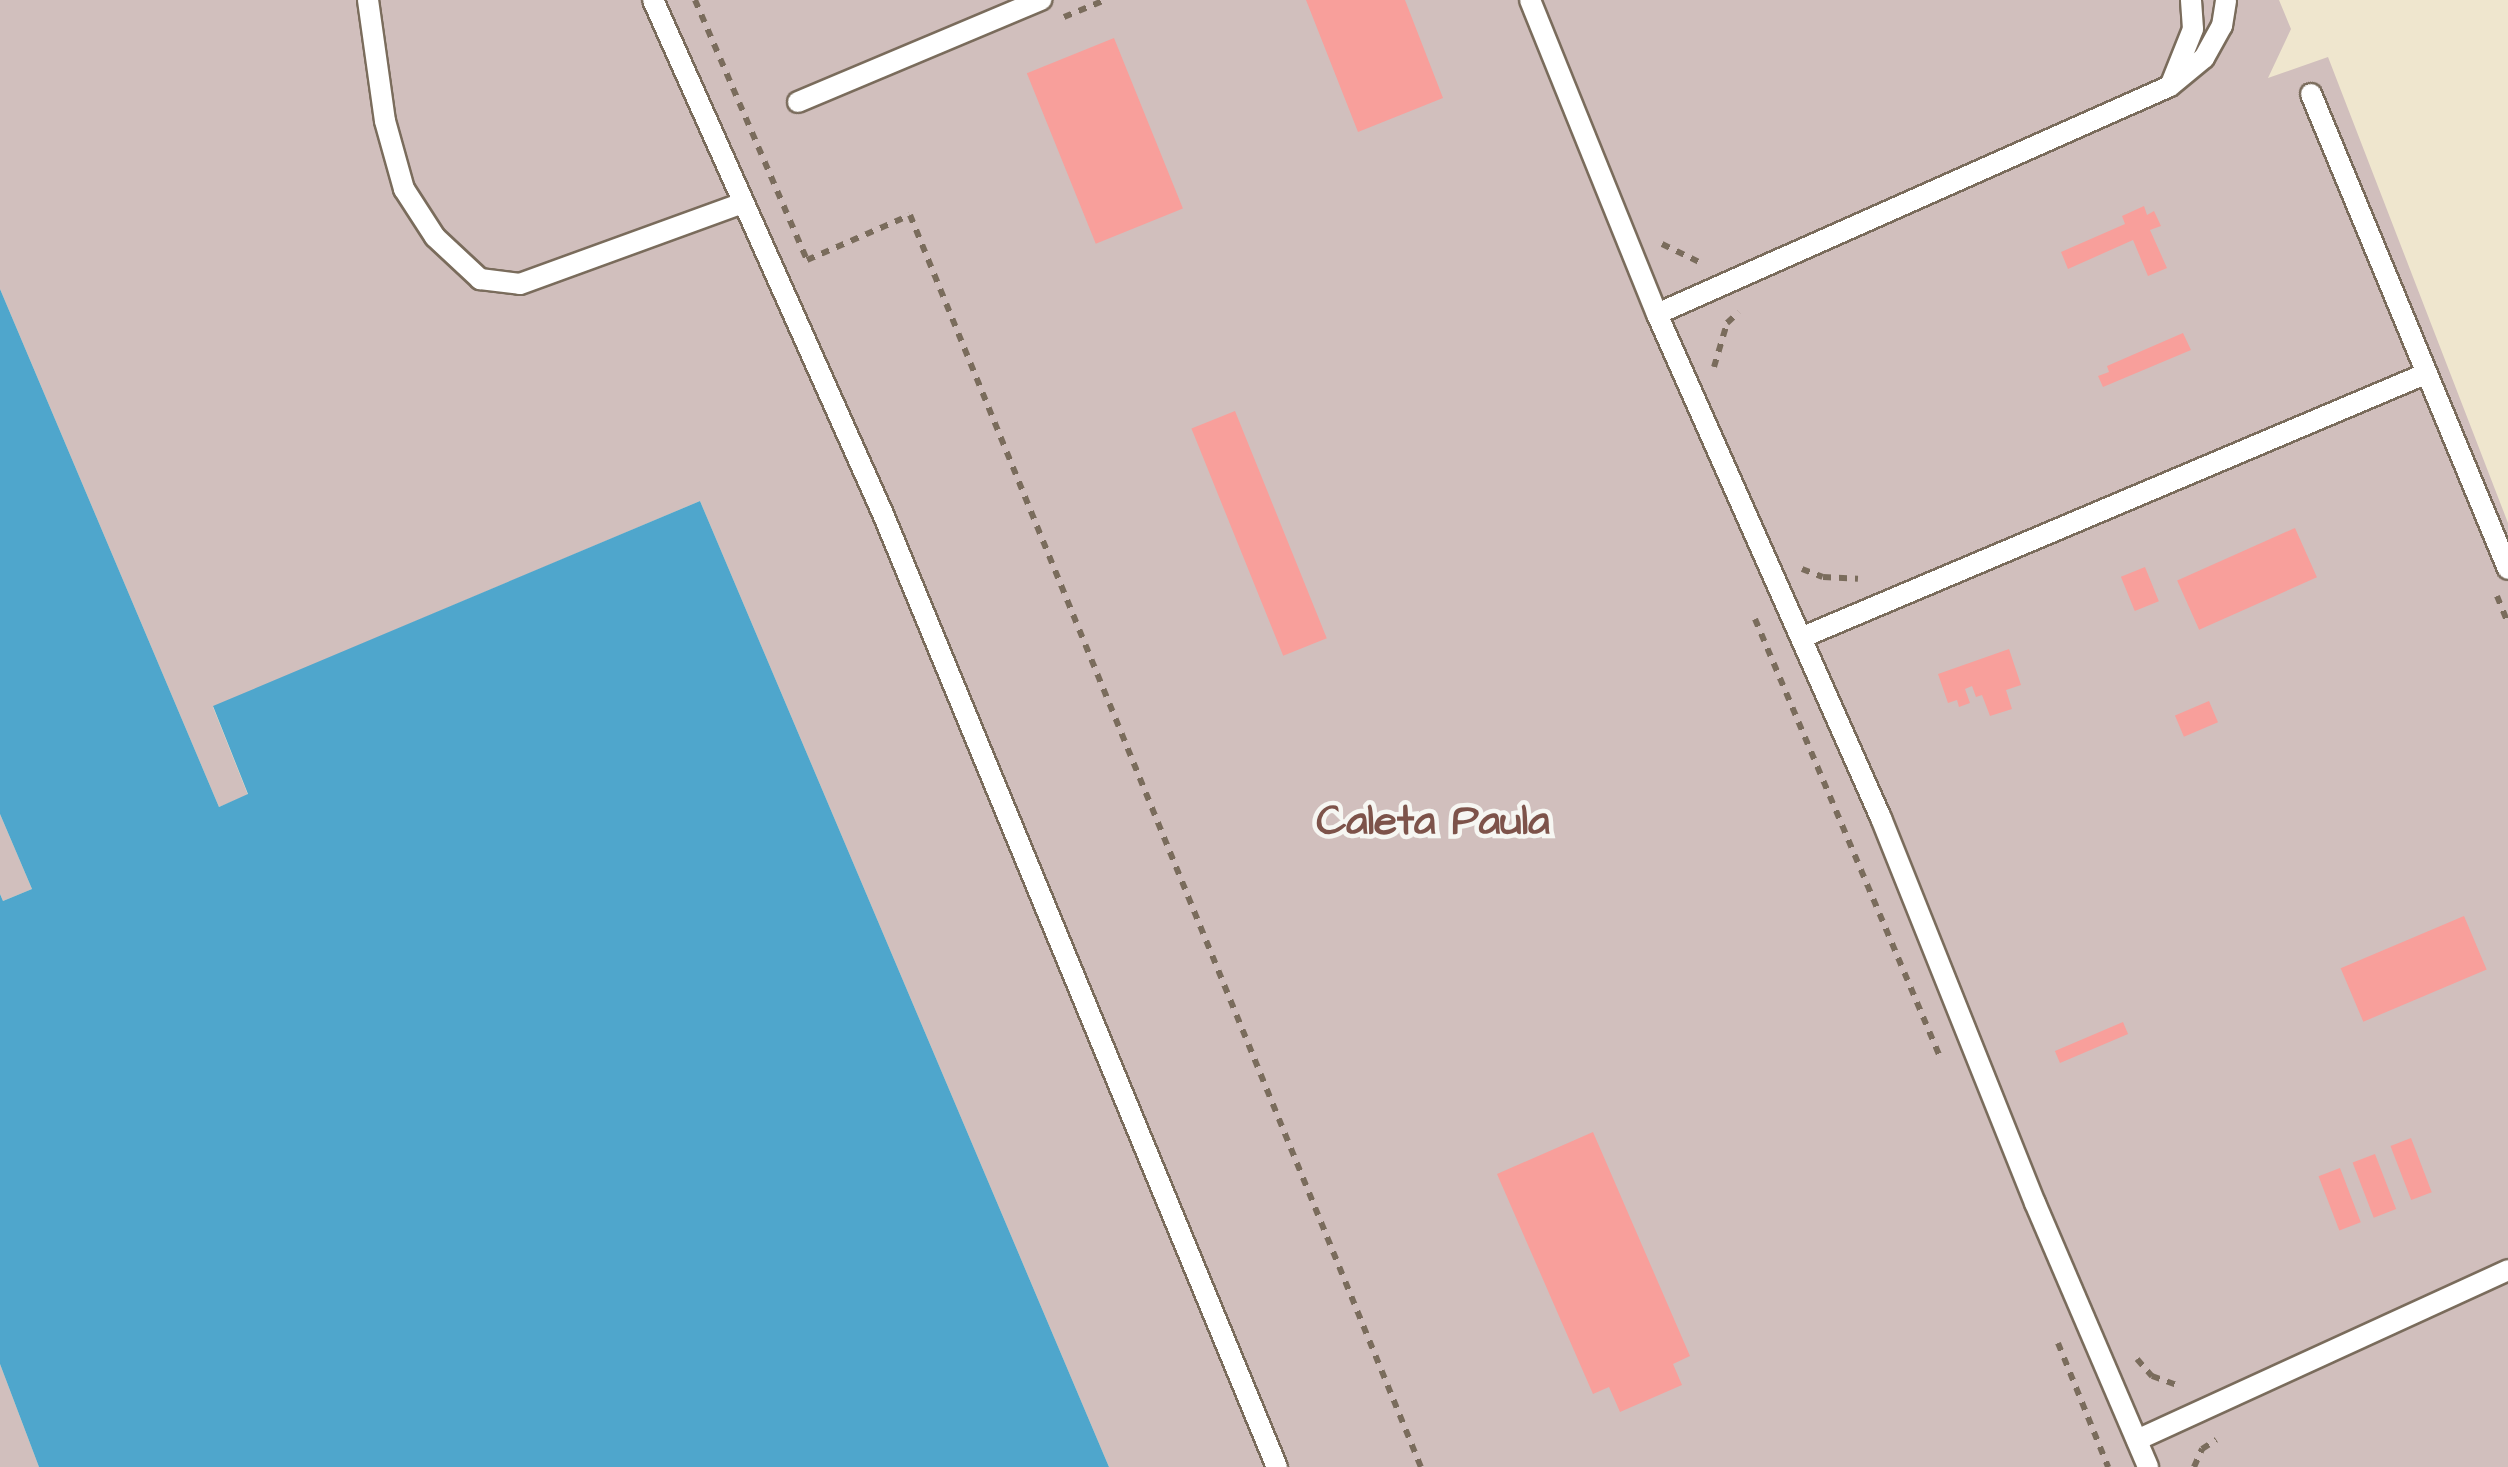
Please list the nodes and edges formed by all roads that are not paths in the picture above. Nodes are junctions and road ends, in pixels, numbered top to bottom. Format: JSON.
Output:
{"nodes":[{"id":1,"x":368,"y":0,"type":"edge"},
{"id":2,"x":653,"y":0,"type":"edge"},
{"id":3,"x":1041,"y":0,"type":"edge"},
{"id":4,"x":1530,"y":0,"type":"edge"},
{"id":5,"x":2191,"y":0,"type":"edge"},
{"id":6,"x":2226,"y":0,"type":"edge"},
{"id":7,"x":2170,"y":86,"type":"junction"},
{"id":8,"x":2310,"y":94,"type":"dead end"},
{"id":9,"x":798,"y":102,"type":"dead end"},
{"id":10,"x":742,"y":203,"type":"junction"},
{"id":11,"x":1657,"y":314,"type":"junction"},
{"id":12,"x":2424,"y":374,"type":"junction"},
{"id":13,"x":2499,"y":575,"type":"edge"},
{"id":14,"x":1803,"y":637,"type":"junction"},
{"id":15,"x":2508,"y":1270,"type":"edge"},
{"id":16,"x":2137,"y":1440,"type":"junction"},
{"id":17,"x":1277,"y":1467,"type":"edge"},
{"id":18,"x":2148,"y":1467,"type":"edge"}],
"edges":[{"from":1,"to":10,"type":"lane"},
{"from":2,"to":10,"type":"lane"},
{"from":3,"to":9,"type":"lane"},
{"from":4,"to":11,"type":"lane"},
{"from":5,"to":7,"type":"lane"},
{"from":6,"to":7,"type":"lane"},
{"from":7,"to":11,"type":"lane"},
{"from":8,"to":12,"type":"lane"},
{"from":10,"to":17,"type":"lane"},
{"from":11,"to":14,"type":"lane"},
{"from":12,"to":13,"type":"lane"},
{"from":12,"to":14,"type":"lane"},
{"from":14,"to":16,"type":"lane"},
{"from":15,"to":16,"type":"lane"},
{"from":16,"to":18,"type":"lane"}]}
